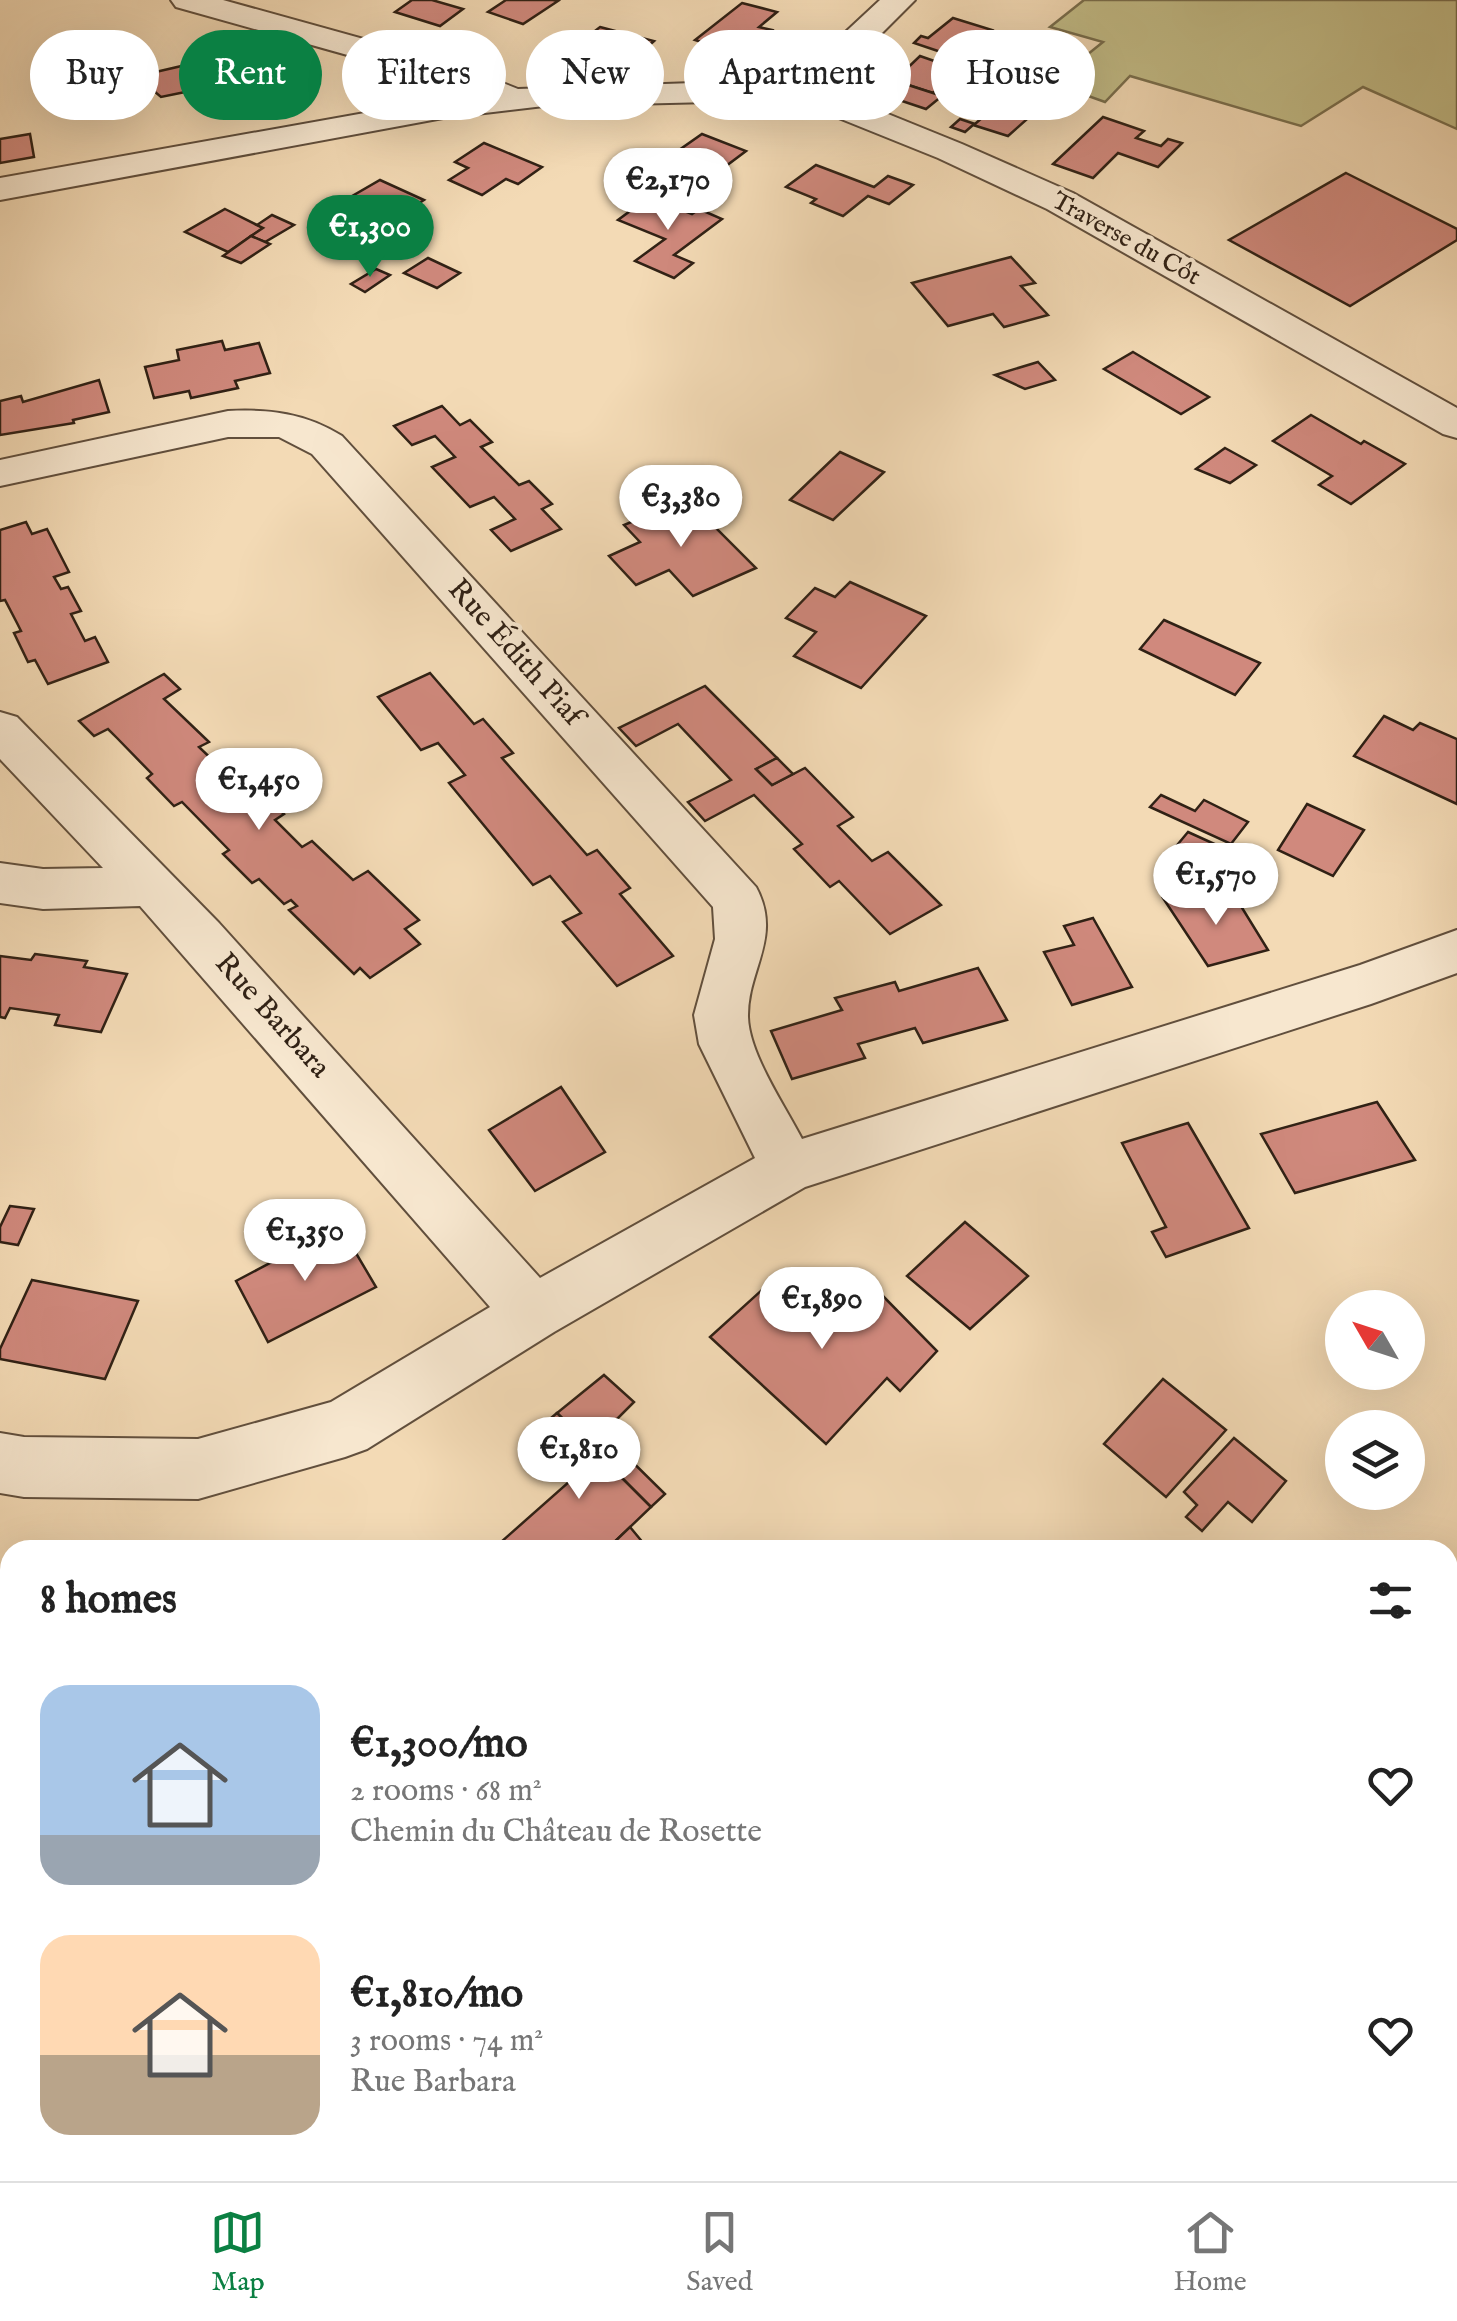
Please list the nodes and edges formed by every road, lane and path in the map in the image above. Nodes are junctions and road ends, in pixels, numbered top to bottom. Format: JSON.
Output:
{"nodes":[{"id":1,"x":899,"y":0,"type":"edge"},
{"id":2,"x":204,"y":2,"type":"edge"},
{"id":3,"x":867,"y":30,"type":"edge"},
{"id":4,"x":684,"y":94,"type":"edge"},
{"id":5,"x":515,"y":100,"type":"junction"},
{"id":6,"x":872,"y":120,"type":"edge"},
{"id":7,"x":0,"y":189,"type":"edge"},
{"id":8,"x":1457,"y":425,"type":"edge"},
{"id":9,"x":0,"y":473,"type":"edge"},
{"id":10,"x":0,"y":730,"type":"edge"},
{"id":11,"x":0,"y":883,"type":"edge"},
{"id":12,"x":151,"y":886,"type":"junction"},
{"id":13,"x":1457,"y":950,"type":"edge"},
{"id":14,"x":788,"y":1168,"type":"junction"},
{"id":15,"x":532,"y":1312,"type":"junction"},
{"id":16,"x":0,"y":1463,"type":"edge"}],
"edges":[{"from":1,"to":3,"type":"street"},
{"from":2,"to":5,"type":"street"},
{"from":4,"to":5,"type":"street"},
{"from":5,"to":7,"type":"street"},
{"from":6,"to":8,"type":"street","name":"Traverse du Côt"},
{"from":9,"to":14,"type":"street","name":"Rue Édith Piaf"},
{"from":10,"to":12,"type":"street","name":"Rue Barbara"},
{"from":11,"to":12,"type":"street"},
{"from":12,"to":15,"type":"street","name":"Rue Barbara"},
{"from":13,"to":14,"type":"street"},
{"from":14,"to":15,"type":"street"},
{"from":15,"to":16,"type":"street"}]}
